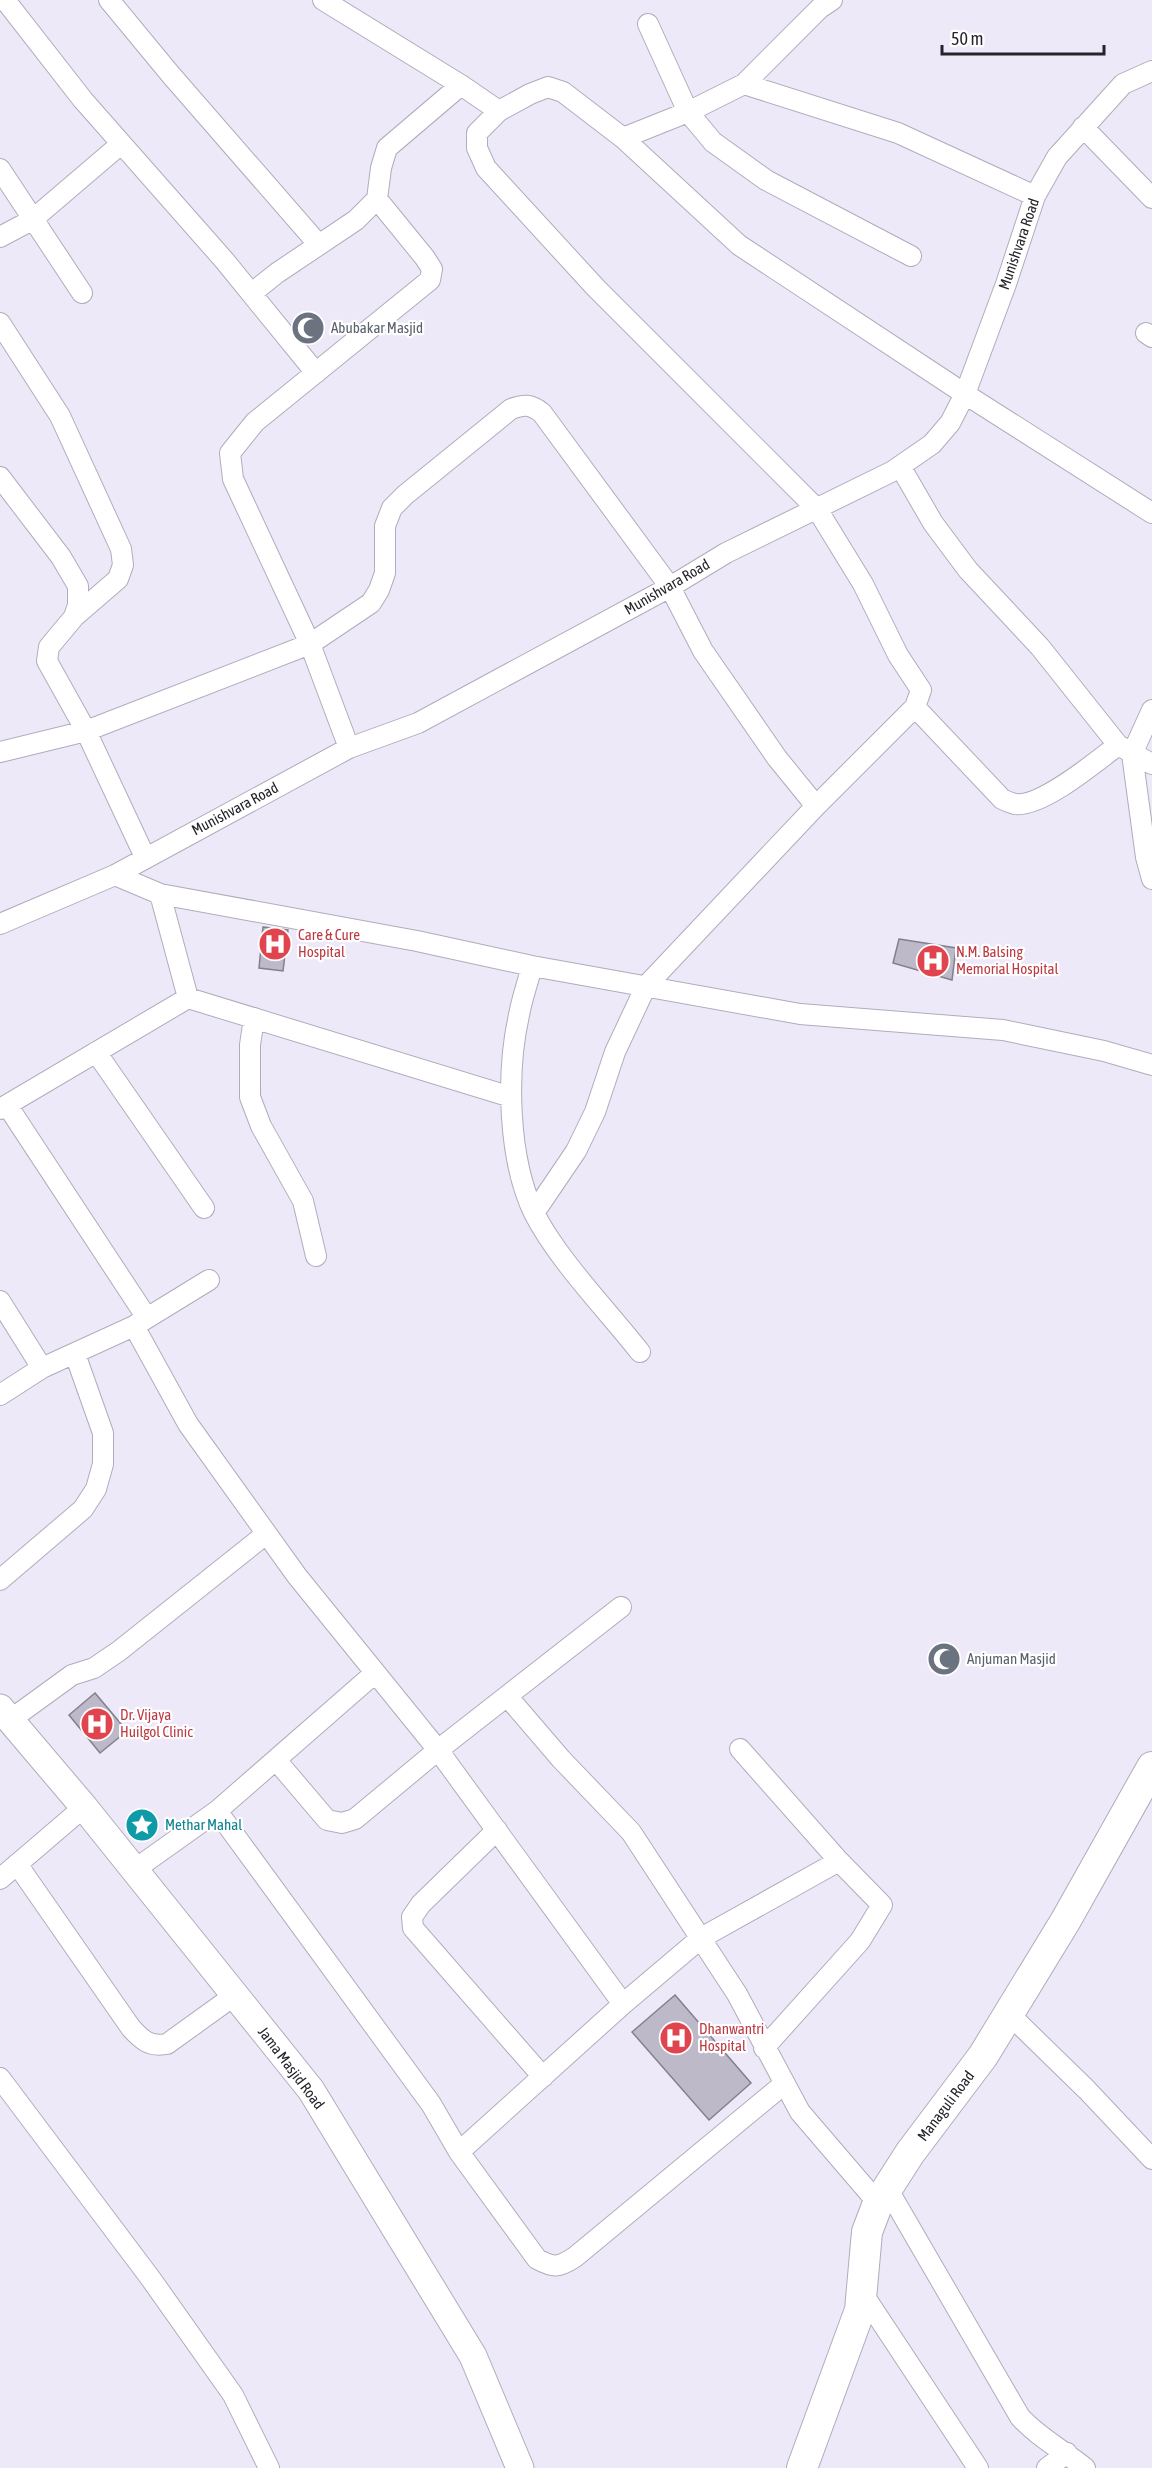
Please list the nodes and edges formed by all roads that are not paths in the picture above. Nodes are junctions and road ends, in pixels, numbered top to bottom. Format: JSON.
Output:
{"nodes":[{"id":1,"x":5,"y":0,"type":"edge"},
{"id":2,"x":109,"y":0,"type":"edge"},
{"id":3,"x":323,"y":0,"type":"edge"},
{"id":4,"x":832,"y":0,"type":"edge"},
{"id":5,"x":648,"y":24,"type":"dead end"},
{"id":6,"x":1152,"y":71,"type":"edge"},
{"id":7,"x":744,"y":84,"type":"junction"},
{"id":8,"x":461,"y":85,"type":"junction"},
{"id":9,"x":499,"y":111,"type":"junction"},
{"id":10,"x":687,"y":112,"type":"junction"},
{"id":11,"x":1083,"y":128,"type":"junction"},
{"id":12,"x":623,"y":138,"type":"junction"},
{"id":13,"x":122,"y":144,"type":"junction"},
{"id":14,"x":0,"y":169,"type":"edge"},
{"id":15,"x":1035,"y":196,"type":"junction"},
{"id":16,"x":1152,"y":198,"type":"edge"},
{"id":17,"x":377,"y":199,"type":"junction"},
{"id":18,"x":32,"y":220,"type":"junction"},
{"id":19,"x":0,"y":237,"type":"edge"},
{"id":20,"x":319,"y":245,"type":"junction"},
{"id":21,"x":911,"y":256,"type":"dead end"},
{"id":22,"x":82,"y":293,"type":"dead end"},
{"id":23,"x":252,"y":294,"type":"junction"},
{"id":24,"x":0,"y":323,"type":"edge"},
{"id":25,"x":316,"y":373,"type":"junction"},
{"id":26,"x":965,"y":394,"type":"junction"},
{"id":27,"x":900,"y":466,"type":"junction"},
{"id":28,"x":0,"y":477,"type":"edge"},
{"id":29,"x":817,"y":509,"type":"junction"},
{"id":30,"x":1152,"y":513,"type":"edge"},
{"id":31,"x":670,"y":587,"type":"junction"},
{"id":32,"x":74,"y":617,"type":"junction"},
{"id":33,"x":310,"y":644,"type":"junction"},
{"id":34,"x":915,"y":707,"type":"junction"},
{"id":35,"x":1152,"y":710,"type":"edge"},
{"id":36,"x":86,"y":731,"type":"junction"},
{"id":37,"x":349,"y":748,"type":"junction"},
{"id":38,"x":1125,"y":750,"type":"junction"},
{"id":39,"x":0,"y":752,"type":"edge"},
{"id":40,"x":1152,"y":764,"type":"edge"},
{"id":41,"x":816,"y":806,"type":"junction"},
{"id":42,"x":145,"y":857,"type":"junction"},
{"id":43,"x":115,"y":876,"type":"junction"},
{"id":44,"x":1152,"y":879,"type":"edge"},
{"id":45,"x":160,"y":894,"type":"junction"},
{"id":46,"x":0,"y":924,"type":"edge"},
{"id":47,"x":532,"y":966,"type":"junction"},
{"id":48,"x":646,"y":986,"type":"junction"},
{"id":49,"x":188,"y":998,"type":"junction"},
{"id":50,"x":254,"y":1018,"type":"junction"},
{"id":51,"x":96,"y":1052,"type":"junction"},
{"id":52,"x":1152,"y":1065,"type":"edge"},
{"id":53,"x":511,"y":1097,"type":"junction"},
{"id":54,"x":3,"y":1107,"type":"edge"},
{"id":55,"x":204,"y":1208,"type":"dead end"},
{"id":56,"x":534,"y":1213,"type":"junction"},
{"id":57,"x":316,"y":1256,"type":"dead end"},
{"id":58,"x":209,"y":1280,"type":"dead end"},
{"id":59,"x":0,"y":1301,"type":"edge"},
{"id":60,"x":141,"y":1322,"type":"junction"},
{"id":61,"x":640,"y":1352,"type":"dead end"},
{"id":62,"x":75,"y":1354,"type":"junction"},
{"id":63,"x":42,"y":1368,"type":"junction"},
{"id":64,"x":0,"y":1395,"type":"edge"},
{"id":65,"x":266,"y":1534,"type":"junction"},
{"id":66,"x":0,"y":1580,"type":"edge"},
{"id":67,"x":621,"y":1607,"type":"dead end"},
{"id":68,"x":375,"y":1673,"type":"junction"},
{"id":69,"x":507,"y":1696,"type":"junction"},
{"id":70,"x":5,"y":1714,"type":"edge"},
{"id":71,"x":740,"y":1749,"type":"dead end"},
{"id":72,"x":438,"y":1750,"type":"junction"},
{"id":73,"x":276,"y":1760,"type":"junction"},
{"id":74,"x":1152,"y":1767,"type":"edge"},
{"id":75,"x":84,"y":1807,"type":"junction"},
{"id":76,"x":217,"y":1811,"type":"junction"},
{"id":77,"x":497,"y":1830,"type":"junction"},
{"id":78,"x":839,"y":1861,"type":"junction"},
{"id":79,"x":17,"y":1864,"type":"junction"},
{"id":80,"x":134,"y":1870,"type":"junction"},
{"id":81,"x":0,"y":1879,"type":"edge"},
{"id":82,"x":701,"y":1938,"type":"junction"},
{"id":83,"x":235,"y":1995,"type":"junction"},
{"id":84,"x":623,"y":2004,"type":"junction"},
{"id":85,"x":1009,"y":2014,"type":"junction"},
{"id":86,"x":764,"y":2048,"type":"junction"},
{"id":87,"x":543,"y":2076,"type":"junction"},
{"id":88,"x":0,"y":2078,"type":"edge"},
{"id":89,"x":783,"y":2084,"type":"junction"},
{"id":90,"x":459,"y":2152,"type":"junction"},
{"id":91,"x":1152,"y":2158,"type":"edge"},
{"id":92,"x":882,"y":2196,"type":"junction"},
{"id":93,"x":861,"y":2291,"type":"junction"},
{"id":94,"x":1067,"y":2453,"type":"junction"},
{"id":95,"x":269,"y":2468,"type":"edge"},
{"id":96,"x":520,"y":2468,"type":"edge"},
{"id":97,"x":802,"y":2468,"type":"edge"},
{"id":98,"x":978,"y":2468,"type":"edge"},
{"id":99,"x":1047,"y":2468,"type":"edge"},
{"id":100,"x":1085,"y":2468,"type":"edge"}],
"edges":[{"from":1,"to":13,"type":"street"},
{"from":2,"to":20,"type":"street"},
{"from":3,"to":8,"type":"street"},
{"from":4,"to":7,"type":"street"},
{"from":5,"to":10,"type":"street"},
{"from":6,"to":11,"type":"street","name":"Munishvara Road"},
{"from":7,"to":10,"type":"street"},
{"from":7,"to":15,"type":"street"},
{"from":8,"to":9,"type":"street"},
{"from":8,"to":17,"type":"street"},
{"from":9,"to":12,"type":"street"},
{"from":9,"to":29,"type":"street"},
{"from":10,"to":12,"type":"street"},
{"from":10,"to":21,"type":"street"},
{"from":11,"to":15,"type":"street","name":"Munishvara Road"},
{"from":11,"to":16,"type":"street"},
{"from":12,"to":26,"type":"street"},
{"from":13,"to":18,"type":"street"},
{"from":13,"to":23,"type":"street"},
{"from":14,"to":18,"type":"street"},
{"from":15,"to":26,"type":"street","name":"Munishvara Road"},
{"from":17,"to":20,"type":"street"},
{"from":17,"to":25,"type":"street"},
{"from":18,"to":19,"type":"street"},
{"from":18,"to":22,"type":"street"},
{"from":20,"to":23,"type":"street"},
{"from":23,"to":25,"type":"street"},
{"from":24,"to":32,"type":"street"},
{"from":25,"to":33,"type":"street"},
{"from":26,"to":27,"type":"street","name":"Munishvara Road"},
{"from":26,"to":30,"type":"street"},
{"from":27,"to":29,"type":"street","name":"Munishvara Road"},
{"from":27,"to":38,"type":"street"},
{"from":28,"to":32,"type":"street"},
{"from":29,"to":31,"type":"street","name":"Munishvara Road"},
{"from":29,"to":34,"type":"street"},
{"from":31,"to":33,"type":"street"},
{"from":31,"to":37,"type":"street","name":"Munishvara Road"},
{"from":31,"to":41,"type":"street"},
{"from":32,"to":36,"type":"street"},
{"from":33,"to":36,"type":"street"},
{"from":33,"to":37,"type":"street"},
{"from":34,"to":38,"type":"street"},
{"from":34,"to":41,"type":"street"},
{"from":35,"to":38,"type":"street"},
{"from":36,"to":39,"type":"street"},
{"from":36,"to":42,"type":"street"},
{"from":37,"to":42,"type":"street","name":"Munishvara Road"},
{"from":38,"to":40,"type":"street"},
{"from":38,"to":44,"type":"street"},
{"from":41,"to":48,"type":"street"},
{"from":42,"to":43,"type":"street","name":"Munishvara Road"},
{"from":43,"to":45,"type":"street"},
{"from":43,"to":46,"type":"street","name":"Munishvara Road"},
{"from":45,"to":47,"type":"street"},
{"from":45,"to":49,"type":"street"},
{"from":47,"to":48,"type":"street"},
{"from":47,"to":53,"type":"street"},
{"from":48,"to":52,"type":"street"},
{"from":48,"to":56,"type":"street"},
{"from":49,"to":50,"type":"street"},
{"from":49,"to":51,"type":"street"},
{"from":50,"to":53,"type":"street"},
{"from":50,"to":57,"type":"street"},
{"from":51,"to":54,"type":"street"},
{"from":51,"to":55,"type":"street"},
{"from":53,"to":56,"type":"street"},
{"from":54,"to":60,"type":"street"},
{"from":56,"to":61,"type":"street"},
{"from":58,"to":60,"type":"street"},
{"from":59,"to":63,"type":"street"},
{"from":60,"to":62,"type":"street"},
{"from":60,"to":65,"type":"street"},
{"from":62,"to":63,"type":"street"},
{"from":62,"to":66,"type":"street"},
{"from":63,"to":64,"type":"street"},
{"from":65,"to":68,"type":"street"},
{"from":65,"to":70,"type":"street"},
{"from":67,"to":69,"type":"street"},
{"from":68,"to":72,"type":"street"},
{"from":68,"to":73,"type":"street"},
{"from":69,"to":72,"type":"street"},
{"from":69,"to":82,"type":"street"},
{"from":70,"to":75,"type":"street","name":"Jama Masjid Road"},
{"from":71,"to":78,"type":"street"},
{"from":72,"to":73,"type":"street"},
{"from":72,"to":77,"type":"street"},
{"from":73,"to":76,"type":"street"},
{"from":74,"to":85,"type":"main road","name":"Managuli Road"},
{"from":75,"to":79,"type":"street"},
{"from":75,"to":80,"type":"street","name":"Jama Masjid Road"},
{"from":76,"to":80,"type":"street"},
{"from":76,"to":90,"type":"street"},
{"from":77,"to":84,"type":"street"},
{"from":77,"to":87,"type":"street"},
{"from":78,"to":82,"type":"street"},
{"from":78,"to":86,"type":"street"},
{"from":79,"to":81,"type":"street"},
{"from":79,"to":83,"type":"street"},
{"from":80,"to":83,"type":"street","name":"Jama Masjid Road"},
{"from":82,"to":84,"type":"street"},
{"from":82,"to":86,"type":"street"},
{"from":83,"to":96,"type":"street","name":"Jama Masjid Road"},
{"from":84,"to":87,"type":"street"},
{"from":85,"to":91,"type":"street"},
{"from":85,"to":92,"type":"main road","name":"Managuli Road"},
{"from":86,"to":89,"type":"street"},
{"from":87,"to":90,"type":"street"},
{"from":88,"to":95,"type":"street"},
{"from":89,"to":90,"type":"street"},
{"from":89,"to":92,"type":"street"},
{"from":92,"to":93,"type":"main road","name":"Managuli Road"},
{"from":92,"to":94,"type":"street"},
{"from":93,"to":97,"type":"main road","name":"Managuli Road"},
{"from":93,"to":98,"type":"street"},
{"from":94,"to":99,"type":"street"},
{"from":94,"to":100,"type":"street"}]}
